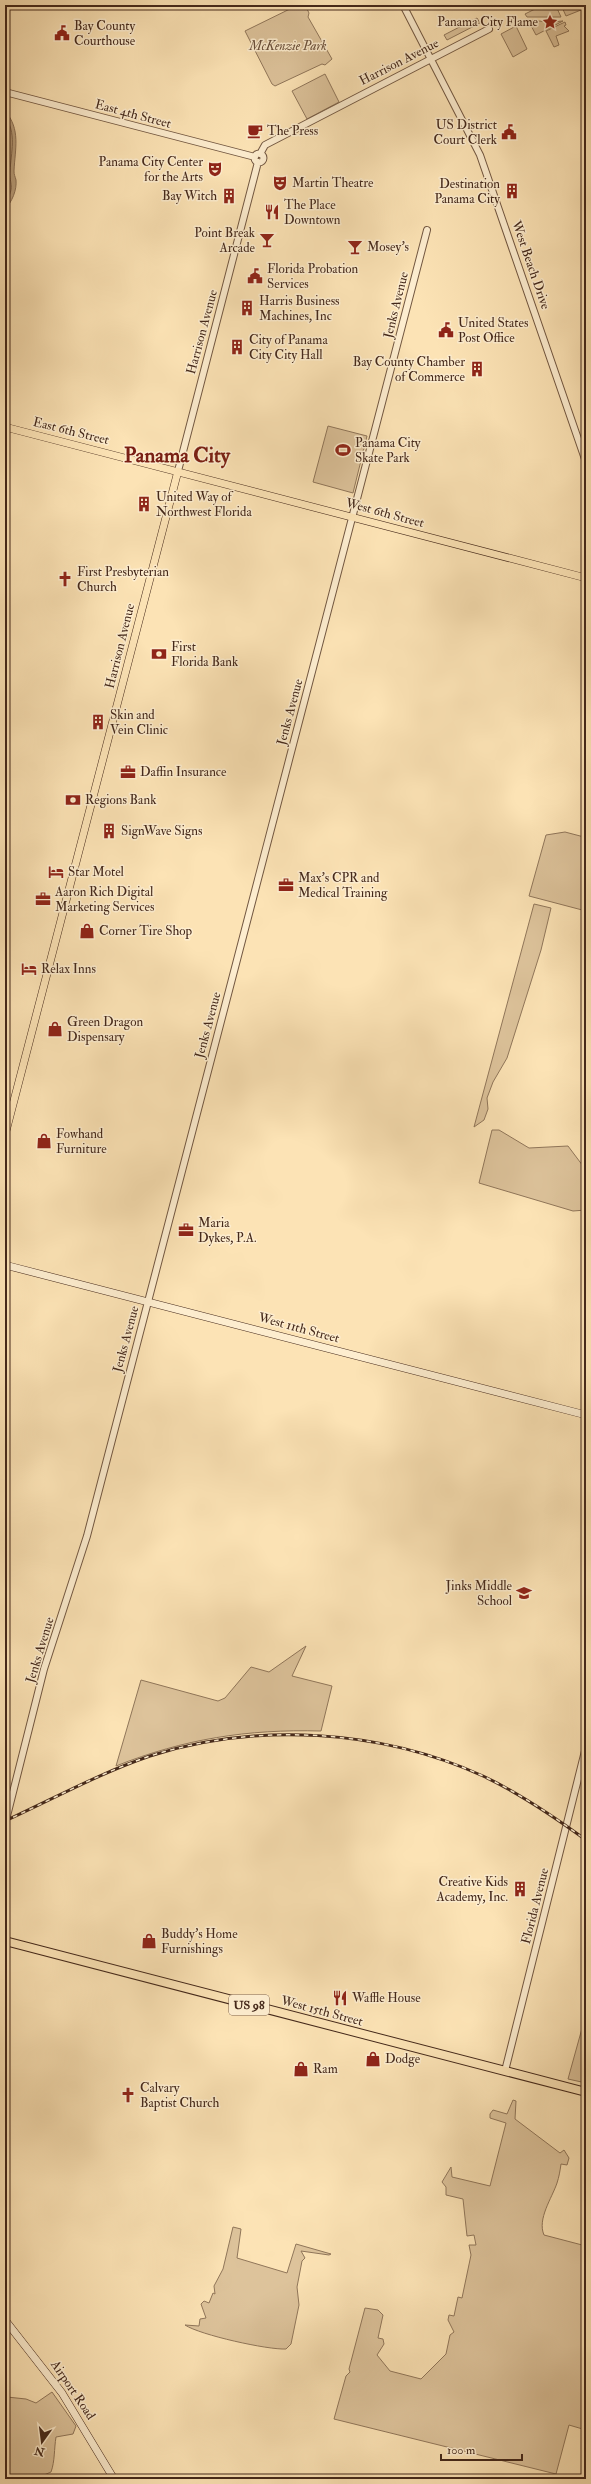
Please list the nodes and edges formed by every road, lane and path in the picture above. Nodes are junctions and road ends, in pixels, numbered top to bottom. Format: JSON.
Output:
{"nodes":[{"id":1,"x":403,"y":5,"type":"edge"},
{"id":2,"x":489,"y":29,"type":"dead end"},
{"id":3,"x":431,"y":59,"type":"junction"},
{"id":4,"x":5,"y":92,"type":"edge"},
{"id":5,"x":258,"y":158,"type":"junction"},
{"id":6,"x":426,"y":230,"type":"dead end"},
{"id":7,"x":5,"y":427,"type":"edge"},
{"id":8,"x":586,"y":462,"type":"edge"},
{"id":9,"x":178,"y":471,"type":"junction"},
{"id":10,"x":352,"y":517,"type":"junction"},
{"id":11,"x":586,"y":578,"type":"edge"},
{"id":12,"x":5,"y":1136,"type":"edge"},
{"id":13,"x":5,"y":1265,"type":"edge"},
{"id":14,"x":148,"y":1301,"type":"junction"},
{"id":15,"x":586,"y":1415,"type":"edge"},
{"id":16,"x":586,"y":1747,"type":"edge"},
{"id":17,"x":5,"y":1824,"type":"edge"},
{"id":18,"x":5,"y":1941,"type":"edge"},
{"id":19,"x":504,"y":2070,"type":"junction"},
{"id":20,"x":586,"y":2092,"type":"edge"},
{"id":21,"x":5,"y":2320,"type":"edge"},
{"id":22,"x":114,"y":2479,"type":"edge"}],
"edges":[{"from":1,"to":3,"type":"street","name":"West Beach Drive"},
{"from":2,"to":3,"type":"street","name":"Harrison Avenue"},
{"from":3,"to":5,"type":"street","name":"Harrison Avenue"},
{"from":3,"to":8,"type":"street","name":"West Beach Drive"},
{"from":4,"to":5,"type":"street","name":"East 4th Street"},
{"from":5,"to":9,"type":"street","name":"Harrison Avenue"},
{"from":6,"to":10,"type":"street","name":"Jenks Avenue"},
{"from":7,"to":9,"type":"main road","name":"East 6th Street"},
{"from":9,"to":10,"type":"main road","name":"West 6th Street"},
{"from":9,"to":12,"type":"main road","name":"Harrison Avenue"},
{"from":10,"to":11,"type":"main road","name":"West 6th Street"},
{"from":10,"to":14,"type":"street","name":"Jenks Avenue"},
{"from":13,"to":14,"type":"main road","name":"West 11th Street"},
{"from":14,"to":15,"type":"main road","name":"West 11th Street"},
{"from":14,"to":17,"type":"street","name":"Jenks Avenue"},
{"from":16,"to":19,"type":"street","name":"Florida Avenue"},
{"from":18,"to":19,"type":"highway","name":"West 15th Street","number":"US 98"},
{"from":19,"to":20,"type":"highway","name":"West 15th Street","number":"US 98"},
{"from":21,"to":22,"type":"main road","name":"Airport Road"}]}
